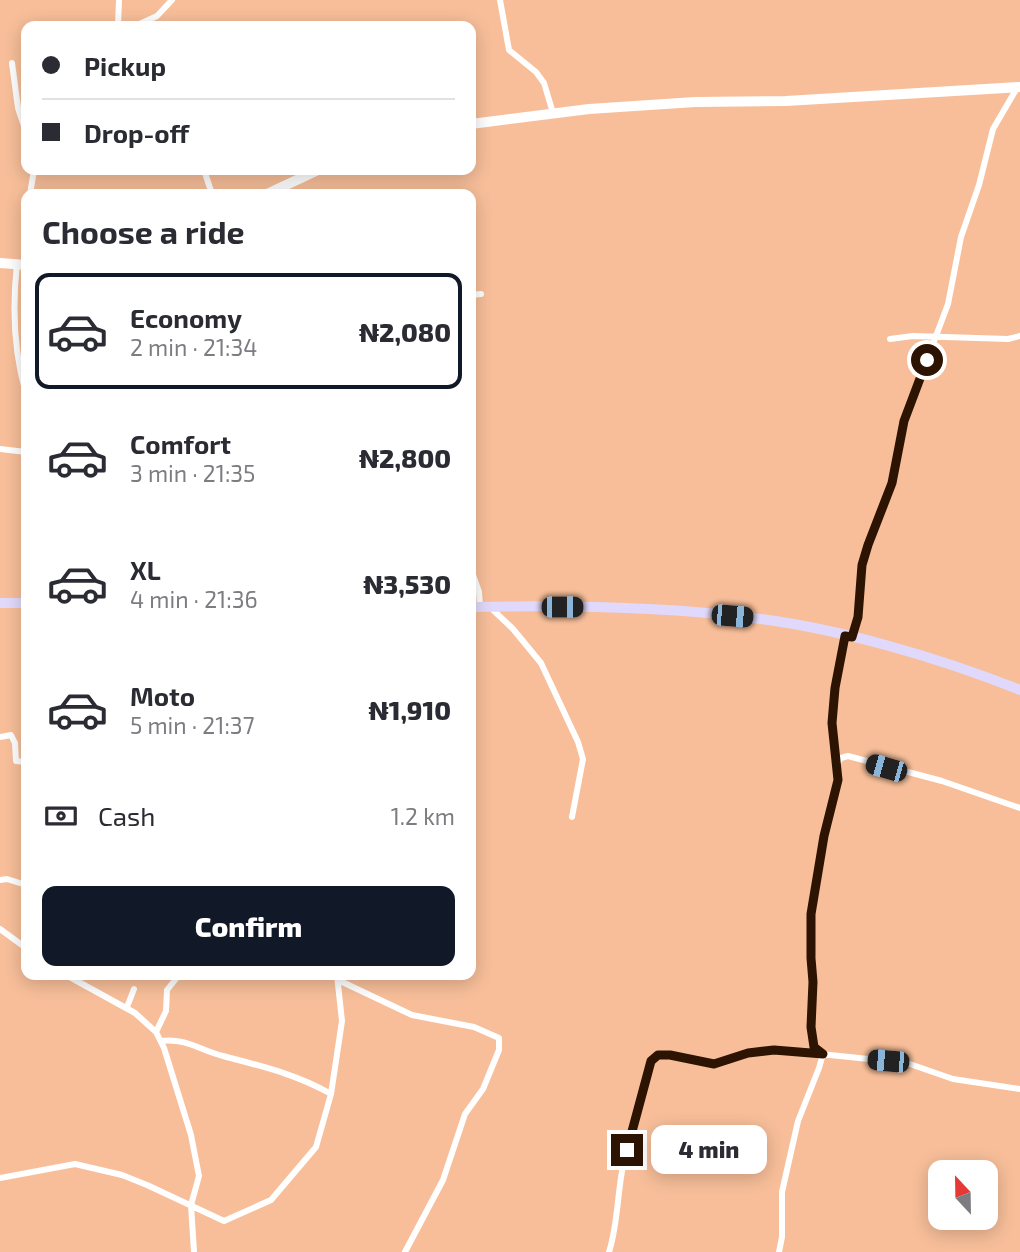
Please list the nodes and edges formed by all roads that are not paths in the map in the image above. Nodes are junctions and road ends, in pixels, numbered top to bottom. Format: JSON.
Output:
{"nodes":[{"id":1,"x":119,"y":0,"type":"edge"},
{"id":2,"x":172,"y":0,"type":"edge"},
{"id":3,"x":500,"y":0,"type":"edge"},
{"id":4,"x":118,"y":21,"type":"edge"},
{"id":5,"x":148,"y":21,"type":"edge"},
{"id":6,"x":12,"y":63,"type":"dead end"},
{"id":7,"x":1019,"y":87,"type":"edge"},
{"id":8,"x":553,"y":113,"type":"junction"},
{"id":9,"x":21,"y":117,"type":"edge"},
{"id":10,"x":476,"y":123,"type":"edge"},
{"id":11,"x":307,"y":175,"type":"edge"},
{"id":12,"x":278,"y":189,"type":"edge"},
{"id":13,"x":0,"y":262,"type":"edge"},
{"id":14,"x":21,"y":264,"type":"edge"},
{"id":15,"x":476,"y":294,"type":"edge"},
{"id":16,"x":481,"y":294,"type":"dead end"},
{"id":17,"x":1020,"y":336,"type":"edge"},
{"id":18,"x":934,"y":338,"type":"junction"},
{"id":19,"x":890,"y":339,"type":"dead end"},
{"id":20,"x":21,"y":372,"type":"edge"},
{"id":21,"x":0,"y":449,"type":"edge"},
{"id":22,"x":21,"y":451,"type":"edge"},
{"id":23,"x":476,"y":583,"type":"edge"},
{"id":24,"x":0,"y":603,"type":"edge"},
{"id":25,"x":21,"y":603,"type":"edge"},
{"id":26,"x":480,"y":607,"type":"edge"},
{"id":27,"x":849,"y":636,"type":"junction"},
{"id":28,"x":1020,"y":690,"type":"edge"},
{"id":29,"x":0,"y":737,"type":"edge"},
{"id":30,"x":834,"y":743,"type":"junction"},
{"id":31,"x":848,"y":756,"type":"junction"},
{"id":32,"x":21,"y":762,"type":"edge"},
{"id":33,"x":837,"y":764,"type":"junction"},
{"id":34,"x":1020,"y":807,"type":"edge"},
{"id":35,"x":572,"y":817,"type":"dead end"},
{"id":36,"x":0,"y":880,"type":"edge"},
{"id":37,"x":21,"y":883,"type":"edge"},
{"id":38,"x":0,"y":929,"type":"edge"},
{"id":39,"x":21,"y":944,"type":"edge"},
{"id":40,"x":76,"y":980,"type":"edge"},
{"id":41,"x":175,"y":980,"type":"edge"},
{"id":42,"x":338,"y":980,"type":"edge"},
{"id":43,"x":344,"y":980,"type":"edge"},
{"id":44,"x":134,"y":989,"type":"dead end"},
{"id":45,"x":127,"y":1007,"type":"junction"},
{"id":46,"x":156,"y":1032,"type":"junction"},
{"id":47,"x":161,"y":1041,"type":"junction"},
{"id":48,"x":823,"y":1054,"type":"junction"},
{"id":49,"x":1020,"y":1089,"type":"edge"},
{"id":50,"x":331,"y":1094,"type":"junction"},
{"id":51,"x":0,"y":1178,"type":"edge"},
{"id":52,"x":191,"y":1205,"type":"junction"},
{"id":53,"x":194,"y":1252,"type":"edge"},
{"id":54,"x":405,"y":1252,"type":"edge"},
{"id":55,"x":609,"y":1252,"type":"edge"},
{"id":56,"x":779,"y":1252,"type":"edge"}],
"edges":[{"from":1,"to":4,"type":"street"},
{"from":2,"to":5,"type":"street"},
{"from":3,"to":8,"type":"street"},
{"from":6,"to":9,"type":"street"},
{"from":7,"to":8,"type":"street"},
{"from":7,"to":18,"type":"street"},
{"from":8,"to":10,"type":"street"},
{"from":11,"to":12,"type":"street"},
{"from":13,"to":14,"type":"street"},
{"from":14,"to":20,"type":"street"},
{"from":15,"to":16,"type":"street"},
{"from":17,"to":18,"type":"street"},
{"from":18,"to":19,"type":"street"},
{"from":18,"to":27,"type":"street"},
{"from":21,"to":22,"type":"street"},
{"from":23,"to":26,"type":"street"},
{"from":24,"to":25,"type":"main road"},
{"from":26,"to":27,"type":"main road"},
{"from":26,"to":35,"type":"street"},
{"from":27,"to":28,"type":"main road"},
{"from":27,"to":30,"type":"street"},
{"from":29,"to":32,"type":"street"},
{"from":30,"to":31,"type":"street"},
{"from":30,"to":33,"type":"street"},
{"from":31,"to":33,"type":"street"},
{"from":31,"to":34,"type":"street"},
{"from":33,"to":48,"type":"street"},
{"from":36,"to":37,"type":"street"},
{"from":38,"to":39,"type":"street"},
{"from":40,"to":45,"type":"street"},
{"from":41,"to":46,"type":"street"},
{"from":42,"to":50,"type":"street"},
{"from":43,"to":54,"type":"street"},
{"from":44,"to":45,"type":"street"},
{"from":45,"to":46,"type":"street"},
{"from":46,"to":47,"type":"street"},
{"from":47,"to":50,"type":"street"},
{"from":47,"to":52,"type":"street"},
{"from":48,"to":49,"type":"street"},
{"from":48,"to":55,"type":"street"},
{"from":48,"to":56,"type":"street"},
{"from":50,"to":52,"type":"street"},
{"from":51,"to":52,"type":"street"},
{"from":52,"to":53,"type":"street"}]}
